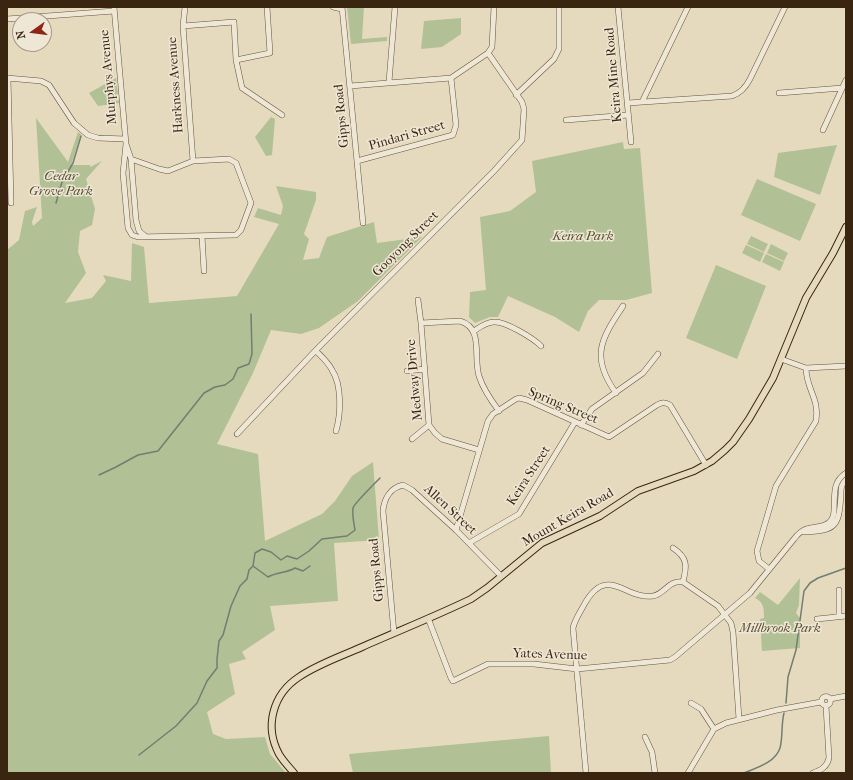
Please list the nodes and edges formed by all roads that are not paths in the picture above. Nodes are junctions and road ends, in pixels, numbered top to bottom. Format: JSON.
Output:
{"nodes":[{"id":1,"x":184,"y":7,"type":"edge"},
{"id":2,"x":267,"y":7,"type":"edge"},
{"id":3,"x":333,"y":7,"type":"edge"},
{"id":4,"x":395,"y":7,"type":"edge"},
{"id":5,"x":494,"y":7,"type":"edge"},
{"id":6,"x":559,"y":7,"type":"edge"},
{"id":7,"x":618,"y":7,"type":"edge"},
{"id":8,"x":688,"y":7,"type":"edge"},
{"id":9,"x":785,"y":7,"type":"edge"},
{"id":10,"x":342,"y":8,"type":"edge"},
{"id":11,"x":114,"y":9,"type":"edge"},
{"id":12,"x":7,"y":19,"type":"edge"},
{"id":13,"x":183,"y":26,"type":"junction"},
{"id":14,"x":488,"y":53,"type":"junction"},
{"id":15,"x":236,"y":60,"type":"junction"},
{"id":16,"x":7,"y":78,"type":"edge"},
{"id":17,"x":451,"y":78,"type":"junction"},
{"id":18,"x":846,"y":80,"type":"edge"},
{"id":19,"x":389,"y":82,"type":"junction"},
{"id":20,"x":350,"y":86,"type":"junction"},
{"id":21,"x":842,"y":88,"type":"junction"},
{"id":22,"x":779,"y":93,"type":"dead end"},
{"id":23,"x":516,"y":95,"type":"junction"},
{"id":24,"x":642,"y":102,"type":"junction"},
{"id":25,"x":628,"y":104,"type":"junction"},
{"id":26,"x":282,"y":115,"type":"dead end"},
{"id":27,"x":628,"y":115,"type":"junction"},
{"id":28,"x":566,"y":120,"type":"dead end"},
{"id":29,"x":823,"y":130,"type":"dead end"},
{"id":30,"x":125,"y":142,"type":"junction"},
{"id":31,"x":631,"y":142,"type":"dead end"},
{"id":32,"x":131,"y":158,"type":"junction"},
{"id":33,"x":193,"y":161,"type":"junction"},
{"id":34,"x":357,"y":161,"type":"junction"},
{"id":35,"x":11,"y":203,"type":"dead end"},
{"id":36,"x":363,"y":223,"type":"dead end"},
{"id":37,"x":846,"y":227,"type":"edge"},
{"id":38,"x":145,"y":236,"type":"junction"},
{"id":39,"x":202,"y":236,"type":"junction"},
{"id":40,"x":204,"y":271,"type":"dead end"},
{"id":41,"x":418,"y":300,"type":"dead end"},
{"id":42,"x":623,"y":306,"type":"dead end"},
{"id":43,"x":421,"y":323,"type":"junction"},
{"id":44,"x":474,"y":331,"type":"junction"},
{"id":45,"x":541,"y":346,"type":"dead end"},
{"id":46,"x":316,"y":351,"type":"junction"},
{"id":47,"x":658,"y":354,"type":"dead end"},
{"id":48,"x":781,"y":359,"type":"junction"},
{"id":49,"x":846,"y":366,"type":"edge"},
{"id":50,"x":806,"y":368,"type":"junction"},
{"id":51,"x":425,"y":369,"type":"junction"},
{"id":52,"x":407,"y":372,"type":"dead end"},
{"id":53,"x":616,"y":392,"type":"junction"},
{"id":54,"x":499,"y":410,"type":"junction"},
{"id":55,"x":578,"y":424,"type":"junction"},
{"id":56,"x":429,"y":425,"type":"junction"},
{"id":57,"x":336,"y":431,"type":"dead end"},
{"id":58,"x":237,"y":434,"type":"dead end"},
{"id":59,"x":412,"y":439,"type":"dead end"},
{"id":60,"x":479,"y":450,"type":"junction"},
{"id":61,"x":706,"y":464,"type":"junction"},
{"id":62,"x":846,"y":473,"type":"edge"},
{"id":63,"x":846,"y":480,"type":"edge"},
{"id":64,"x":384,"y":506,"type":"joint"},
{"id":65,"x":456,"y":530,"type":"junction"},
{"id":66,"x":800,"y":532,"type":"junction"},
{"id":67,"x":469,"y":543,"type":"junction"},
{"id":68,"x":673,"y":548,"type":"dead end"},
{"id":69,"x":769,"y":570,"type":"junction"},
{"id":70,"x":501,"y":576,"type":"junction"},
{"id":71,"x":683,"y":582,"type":"junction"},
{"id":72,"x":839,"y":590,"type":"dead end"},
{"id":73,"x":725,"y":614,"type":"junction"},
{"id":74,"x":839,"y":616,"type":"junction"},
{"id":75,"x":846,"y":616,"type":"edge"},
{"id":76,"x":428,"y":618,"type":"junction"},
{"id":77,"x":817,"y":619,"type":"dead end"},
{"id":78,"x":394,"y":633,"type":"junction"},
{"id":79,"x":577,"y":669,"type":"junction"},
{"id":80,"x":846,"y":696,"type":"edge"},
{"id":81,"x":830,"y":700,"type":"junction"},
{"id":82,"x":821,"y":702,"type":"junction"},
{"id":83,"x":691,"y":703,"type":"dead end"},
{"id":84,"x":826,"y":706,"type":"junction"},
{"id":85,"x":739,"y":719,"type":"junction"},
{"id":86,"x":714,"y":730,"type":"junction"},
{"id":87,"x":645,"y":737,"type":"dead end"},
{"id":88,"x":294,"y":773,"type":"edge"},
{"id":89,"x":586,"y":773,"type":"edge"},
{"id":90,"x":655,"y":773,"type":"edge"},
{"id":91,"x":688,"y":773,"type":"edge"},
{"id":92,"x":813,"y":773,"type":"edge"}],
"edges":[{"from":1,"to":13,"type":"street","name":"Harkness Avenue"},
{"from":2,"to":15,"type":"street"},
{"from":3,"to":10,"type":"street"},
{"from":4,"to":19,"type":"street"},
{"from":5,"to":14,"type":"street"},
{"from":6,"to":23,"type":"street"},
{"from":7,"to":25,"type":"street","name":"Keira Mine Road"},
{"from":8,"to":24,"type":"street"},
{"from":9,"to":24,"type":"street"},
{"from":10,"to":20,"type":"street","name":"Gipps Road"},
{"from":11,"to":12,"type":"street"},
{"from":11,"to":30,"type":"street","name":"Murphys Avenue"},
{"from":13,"to":15,"type":"street"},
{"from":13,"to":33,"type":"street","name":"Harkness Avenue"},
{"from":14,"to":17,"type":"street"},
{"from":14,"to":23,"type":"street","name":"Gooyong Street"},
{"from":15,"to":26,"type":"street"},
{"from":16,"to":30,"type":"street"},
{"from":16,"to":35,"type":"street"},
{"from":17,"to":19,"type":"street"},
{"from":17,"to":34,"type":"street","name":"Pindari Street"},
{"from":18,"to":21,"type":"street"},
{"from":19,"to":20,"type":"street"},
{"from":20,"to":34,"type":"street","name":"Gipps Road"},
{"from":21,"to":22,"type":"street"},
{"from":21,"to":29,"type":"street"},
{"from":23,"to":46,"type":"street","name":"Gooyong Street"},
{"from":24,"to":25,"type":"street"},
{"from":25,"to":27,"type":"street","name":"Keira Mine Road"},
{"from":27,"to":28,"type":"street"},
{"from":27,"to":31,"type":"street","name":"Keira Mine Road"},
{"from":30,"to":32,"type":"street","name":"Murphys Avenue"},
{"from":30,"to":38,"type":"street","name":"Murphys Avenue"},
{"from":32,"to":33,"type":"street"},
{"from":32,"to":38,"type":"street","name":"Murphys Avenue"},
{"from":33,"to":39,"type":"street"},
{"from":34,"to":36,"type":"street","name":"Gipps Road"},
{"from":37,"to":48,"type":"main road","name":"Mount Keira Road"},
{"from":38,"to":39,"type":"street"},
{"from":39,"to":40,"type":"street"},
{"from":41,"to":43,"type":"street","name":"Medway Drive"},
{"from":42,"to":53,"type":"street"},
{"from":43,"to":44,"type":"street"},
{"from":43,"to":51,"type":"street","name":"Medway Drive"},
{"from":44,"to":45,"type":"street"},
{"from":44,"to":54,"type":"street"},
{"from":46,"to":57,"type":"street"},
{"from":46,"to":58,"type":"street","name":"Gooyong Street"},
{"from":47,"to":53,"type":"street","name":"Keira Street"},
{"from":48,"to":50,"type":"street"},
{"from":48,"to":61,"type":"main road","name":"Mount Keira Road"},
{"from":49,"to":50,"type":"street"},
{"from":50,"to":69,"type":"street"},
{"from":51,"to":52,"type":"street"},
{"from":51,"to":56,"type":"street","name":"Medway Drive"},
{"from":53,"to":55,"type":"street","name":"Keira Street"},
{"from":54,"to":55,"type":"street","name":"Spring Street"},
{"from":54,"to":60,"type":"street","name":"Spring Street"},
{"from":55,"to":61,"type":"street","name":"Spring Street"},
{"from":55,"to":67,"type":"street","name":"Keira Street"},
{"from":56,"to":59,"type":"street"},
{"from":56,"to":60,"type":"street","name":"Medway Drive"},
{"from":60,"to":65,"type":"street","name":"Spring Street"},
{"from":61,"to":70,"type":"main road","name":"Mount Keira Road"},
{"from":62,"to":66,"type":"street"},
{"from":63,"to":66,"type":"street"},
{"from":64,"to":65,"type":"street","name":"Allen Street"},
{"from":64,"to":78,"type":"street","name":"Gipps Road"},
{"from":65,"to":67,"type":"street","name":"Allen Street"},
{"from":66,"to":69,"type":"street","name":"Yates Avenue"},
{"from":67,"to":70,"type":"street","name":"Allen Street"},
{"from":68,"to":71,"type":"street"},
{"from":69,"to":73,"type":"street","name":"Yates Avenue"},
{"from":70,"to":76,"type":"main road","name":"Mount Keira Road"},
{"from":71,"to":73,"type":"street"},
{"from":71,"to":79,"type":"street"},
{"from":72,"to":74,"type":"street"},
{"from":73,"to":79,"type":"street","name":"Yates Avenue"},
{"from":73,"to":85,"type":"street"},
{"from":74,"to":75,"type":"street"},
{"from":74,"to":77,"type":"street"},
{"from":76,"to":78,"type":"main road","name":"Mount Keira Road"},
{"from":76,"to":79,"type":"street","name":"Yates Avenue"},
{"from":78,"to":88,"type":"main road","name":"Mount Keira Road"},
{"from":79,"to":89,"type":"street"},
{"from":80,"to":81,"type":"street"},
{"from":81,"to":82,"type":"street"},
{"from":81,"to":84,"type":"street"},
{"from":82,"to":84,"type":"street"},
{"from":82,"to":85,"type":"street"},
{"from":83,"to":86,"type":"street"},
{"from":84,"to":92,"type":"street"},
{"from":85,"to":86,"type":"street"},
{"from":86,"to":91,"type":"street"},
{"from":87,"to":90,"type":"street"}]}
